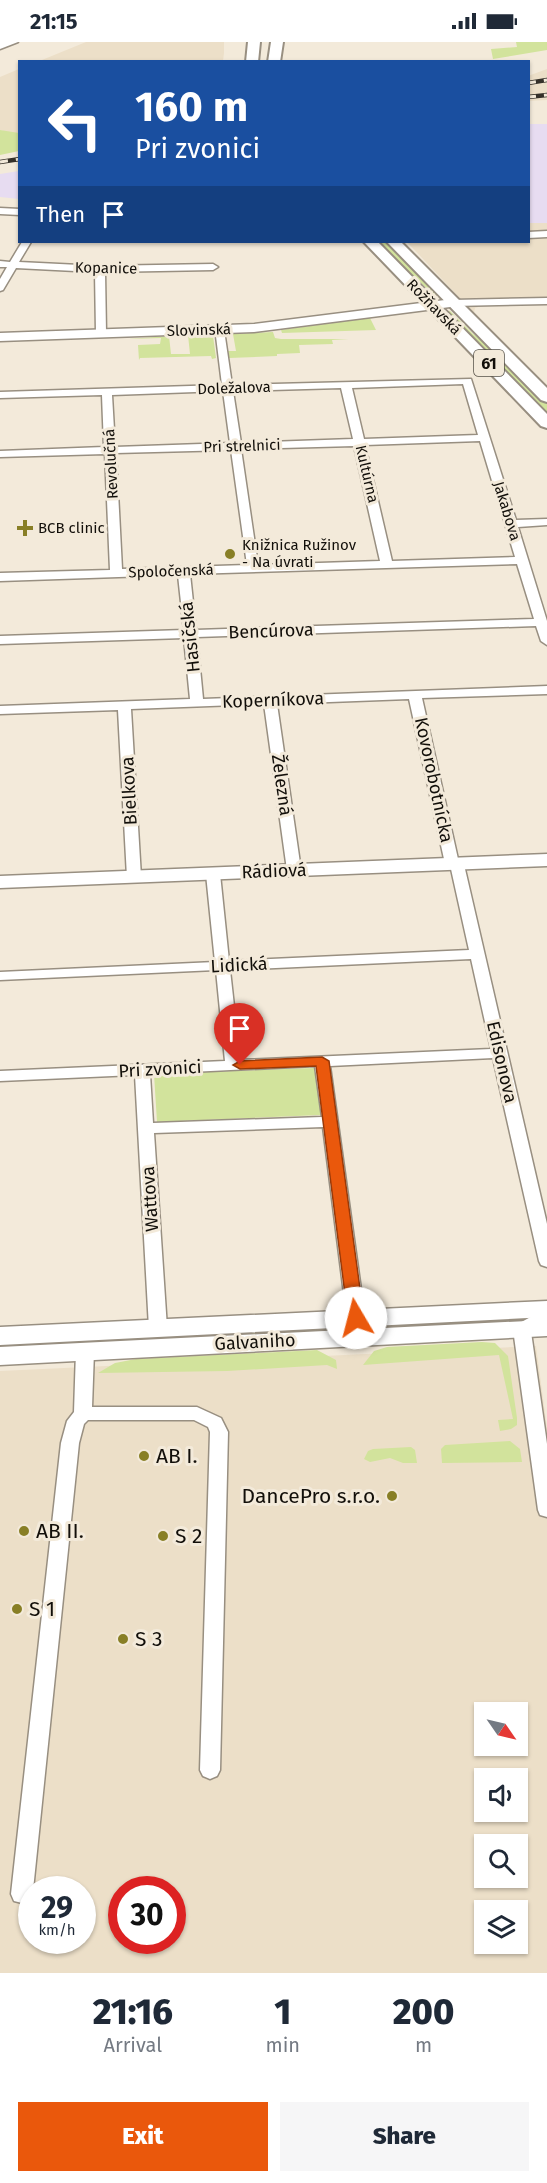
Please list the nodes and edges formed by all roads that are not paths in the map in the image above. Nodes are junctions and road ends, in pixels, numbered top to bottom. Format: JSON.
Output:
{"nodes":[{"id":1,"x":12,"y":42,"type":"edge"},
{"id":2,"x":254,"y":42,"type":"edge"},
{"id":3,"x":277,"y":42,"type":"edge"},
{"id":4,"x":0,"y":46,"type":"edge"},
{"id":5,"x":252,"y":60,"type":"edge"},
{"id":6,"x":274,"y":60,"type":"edge"},
{"id":7,"x":0,"y":211,"type":"edge"},
{"id":8,"x":18,"y":212,"type":"edge"},
{"id":9,"x":547,"y":234,"type":"edge"},
{"id":10,"x":530,"y":235,"type":"edge"},
{"id":11,"x":25,"y":243,"type":"edge"},
{"id":12,"x":372,"y":243,"type":"edge"},
{"id":13,"x":394,"y":243,"type":"edge"},
{"id":14,"x":0,"y":264,"type":"edge"},
{"id":15,"x":13,"y":265,"type":"junction"},
{"id":16,"x":213,"y":267,"type":"dead end"},
{"id":17,"x":100,"y":269,"type":"junction"},
{"id":18,"x":0,"y":288,"type":"edge"},
{"id":19,"x":547,"y":300,"type":"edge"},
{"id":20,"x":442,"y":306,"type":"junction"},
{"id":21,"x":396,"y":309,"type":"junction"},
{"id":22,"x":219,"y":330,"type":"junction"},
{"id":23,"x":100,"y":333,"type":"junction"},
{"id":24,"x":0,"y":337,"type":"edge"},
{"id":25,"x":467,"y":381,"type":"joint"},
{"id":26,"x":346,"y":385,"type":"junction"},
{"id":27,"x":228,"y":388,"type":"junction"},
{"id":28,"x":107,"y":392,"type":"junction"},
{"id":29,"x":0,"y":394,"type":"edge"},
{"id":30,"x":547,"y":398,"type":"edge"},
{"id":31,"x":547,"y":423,"type":"edge"},
{"id":32,"x":485,"y":438,"type":"junction"},
{"id":33,"x":359,"y":442,"type":"junction"},
{"id":34,"x":236,"y":446,"type":"junction"},
{"id":35,"x":110,"y":450,"type":"junction"},
{"id":36,"x":0,"y":454,"type":"edge"},
{"id":37,"x":547,"y":522,"type":"edge"},
{"id":38,"x":511,"y":524,"type":"junction"},
{"id":39,"x":522,"y":560,"type":"junction"},
{"id":40,"x":387,"y":564,"type":"junction"},
{"id":41,"x":253,"y":568,"type":"junction"},
{"id":42,"x":184,"y":571,"type":"junction"},
{"id":43,"x":116,"y":573,"type":"junction"},
{"id":44,"x":0,"y":577,"type":"edge"},
{"id":45,"x":541,"y":622,"type":"junction"},
{"id":46,"x":190,"y":634,"type":"junction"},
{"id":47,"x":0,"y":640,"type":"edge"},
{"id":48,"x":547,"y":641,"type":"edge"},
{"id":49,"x":547,"y":690,"type":"edge"},
{"id":50,"x":415,"y":695,"type":"junction"},
{"id":51,"x":270,"y":700,"type":"junction"},
{"id":52,"x":197,"y":703,"type":"junction"},
{"id":53,"x":124,"y":705,"type":"junction"},
{"id":54,"x":0,"y":710,"type":"edge"},
{"id":55,"x":547,"y":860,"type":"edge"},
{"id":56,"x":455,"y":864,"type":"junction"},
{"id":57,"x":294,"y":870,"type":"junction"},
{"id":58,"x":213,"y":874,"type":"junction"},
{"id":59,"x":134,"y":877,"type":"junction"},
{"id":60,"x":0,"y":882,"type":"edge"},
{"id":61,"x":477,"y":954,"type":"junction"},
{"id":62,"x":223,"y":966,"type":"junction"},
{"id":63,"x":0,"y":976,"type":"edge"},
{"id":64,"x":500,"y":1053,"type":"junction"},
{"id":65,"x":322,"y":1061,"type":"junction"},
{"id":66,"x":233,"y":1065,"type":"junction"},
{"id":67,"x":142,"y":1070,"type":"junction"},
{"id":68,"x":0,"y":1076,"type":"edge"},
{"id":69,"x":330,"y":1122,"type":"junction"},
{"id":70,"x":146,"y":1128,"type":"junction"},
{"id":71,"x":547,"y":1261,"type":"edge"},
{"id":72,"x":547,"y":1309,"type":"edge"},
{"id":73,"x":547,"y":1314,"type":"edge"},
{"id":74,"x":356,"y":1318,"type":"junction"},
{"id":75,"x":158,"y":1328,"type":"junction"},
{"id":76,"x":547,"y":1328,"type":"edge"},
{"id":77,"x":522,"y":1329,"type":"junction"},
{"id":78,"x":0,"y":1336,"type":"edge"},
{"id":79,"x":85,"y":1351,"type":"junction"},
{"id":80,"x":0,"y":1356,"type":"edge"},
{"id":81,"x":83,"y":1414,"type":"junction"},
{"id":82,"x":547,"y":1510,"type":"edge"},
{"id":83,"x":210,"y":1770,"type":"dead end"},
{"id":84,"x":24,"y":1876,"type":"edge"}],
"edges":[{"from":1,"to":4,"type":"street"},
{"from":2,"to":5,"type":"main road"},
{"from":3,"to":6,"type":"main road"},
{"from":7,"to":8,"type":"street"},
{"from":9,"to":10,"type":"street"},
{"from":11,"to":15,"type":"street"},
{"from":12,"to":20,"type":"main road","name":"Rožňavská","number":"61"},
{"from":13,"to":20,"type":"main road","name":"Rožňavská","number":"61"},
{"from":14,"to":15,"type":"street","name":"Kopanice"},
{"from":15,"to":17,"type":"street","name":"Kopanice"},
{"from":15,"to":18,"type":"street"},
{"from":16,"to":17,"type":"street","name":"Kopanice"},
{"from":17,"to":23,"type":"street"},
{"from":19,"to":20,"type":"street"},
{"from":20,"to":21,"type":"street","name":"Slovinská"},
{"from":20,"to":21,"type":"street","name":"Slovinská"},
{"from":20,"to":30,"type":"main road","name":"Rožňavská","number":"61"},
{"from":20,"to":31,"type":"main road","name":"Rožňavská","number":"61"},
{"from":21,"to":22,"type":"street","name":"Slovinská"},
{"from":22,"to":23,"type":"street","name":"Slovinská"},
{"from":22,"to":27,"type":"street"},
{"from":23,"to":24,"type":"street","name":"Slovinská"},
{"from":25,"to":26,"type":"street","name":"Doležalova"},
{"from":25,"to":32,"type":"street","name":"Jakabova"},
{"from":26,"to":27,"type":"street","name":"Doležalova"},
{"from":26,"to":33,"type":"street","name":"Kultúrna"},
{"from":27,"to":28,"type":"street","name":"Doležalova"},
{"from":27,"to":34,"type":"street"},
{"from":28,"to":29,"type":"street","name":"Doležalova"},
{"from":28,"to":35,"type":"street","name":"Revolučná"},
{"from":32,"to":33,"type":"street","name":"Pri strelnici"},
{"from":32,"to":38,"type":"street","name":"Jakabova"},
{"from":33,"to":34,"type":"street","name":"Pri strelnici"},
{"from":33,"to":40,"type":"street","name":"Kultúrna"},
{"from":34,"to":35,"type":"street","name":"Pri strelnici"},
{"from":34,"to":41,"type":"street"},
{"from":35,"to":36,"type":"street","name":"Pri strelnici"},
{"from":35,"to":43,"type":"street","name":"Revolučná"},
{"from":37,"to":38,"type":"street"},
{"from":38,"to":39,"type":"street","name":"Jakabova"},
{"from":39,"to":40,"type":"street","name":"Spoločenská"},
{"from":39,"to":45,"type":"street","name":"Jakabova"},
{"from":40,"to":41,"type":"street","name":"Spoločenská"},
{"from":41,"to":42,"type":"street","name":"Spoločenská"},
{"from":42,"to":43,"type":"street","name":"Spoločenská"},
{"from":42,"to":46,"type":"street","name":"Hasičská"},
{"from":43,"to":44,"type":"street","name":"Spoločenská"},
{"from":45,"to":46,"type":"street","name":"Bencúrova"},
{"from":45,"to":48,"type":"street","name":"Jakabova"},
{"from":46,"to":47,"type":"street","name":"Bencúrova"},
{"from":46,"to":52,"type":"street","name":"Hasičská"},
{"from":49,"to":50,"type":"street","name":"Koperníkova"},
{"from":50,"to":51,"type":"street","name":"Koperníkova"},
{"from":50,"to":56,"type":"street","name":"Kovorobotnícka"},
{"from":51,"to":52,"type":"street","name":"Koperníkova"},
{"from":51,"to":57,"type":"street","name":"Železná"},
{"from":52,"to":53,"type":"street","name":"Koperníkova"},
{"from":53,"to":54,"type":"street","name":"Koperníkova"},
{"from":53,"to":59,"type":"street","name":"Bielkova"},
{"from":55,"to":56,"type":"street","name":"Rádiová"},
{"from":56,"to":57,"type":"street","name":"Rádiová"},
{"from":56,"to":61,"type":"street","name":"Edisonova"},
{"from":57,"to":58,"type":"street","name":"Rádiová"},
{"from":58,"to":59,"type":"street","name":"Rádiová"},
{"from":58,"to":62,"type":"street"},
{"from":59,"to":60,"type":"street","name":"Rádiová"},
{"from":61,"to":62,"type":"street","name":"Lidická"},
{"from":61,"to":64,"type":"street","name":"Edisonova"},
{"from":62,"to":63,"type":"street","name":"Lidická"},
{"from":62,"to":66,"type":"street"},
{"from":64,"to":65,"type":"street","name":"Pri zvonici"},
{"from":64,"to":71,"type":"street","name":"Edisonova"},
{"from":65,"to":66,"type":"street","name":"Pri zvonici"},
{"from":65,"to":69,"type":"street"},
{"from":66,"to":67,"type":"street","name":"Pri zvonici"},
{"from":67,"to":68,"type":"street","name":"Pri zvonici"},
{"from":67,"to":70,"type":"street","name":"Wattova"},
{"from":69,"to":70,"type":"street"},
{"from":69,"to":74,"type":"street"},
{"from":70,"to":75,"type":"street","name":"Wattova"},
{"from":72,"to":74,"type":"street","name":"Galvaniho"},
{"from":73,"to":77,"type":"street"},
{"from":74,"to":75,"type":"street","name":"Galvaniho"},
{"from":75,"to":78,"type":"street","name":"Galvaniho"},
{"from":76,"to":77,"type":"street","name":"Galvaniho"},
{"from":77,"to":79,"type":"street","name":"Galvaniho"},
{"from":77,"to":82,"type":"street"},
{"from":79,"to":80,"type":"street","name":"Galvaniho"},
{"from":79,"to":81,"type":"street"},
{"from":81,"to":83,"type":"street"},
{"from":81,"to":84,"type":"street"}]}
